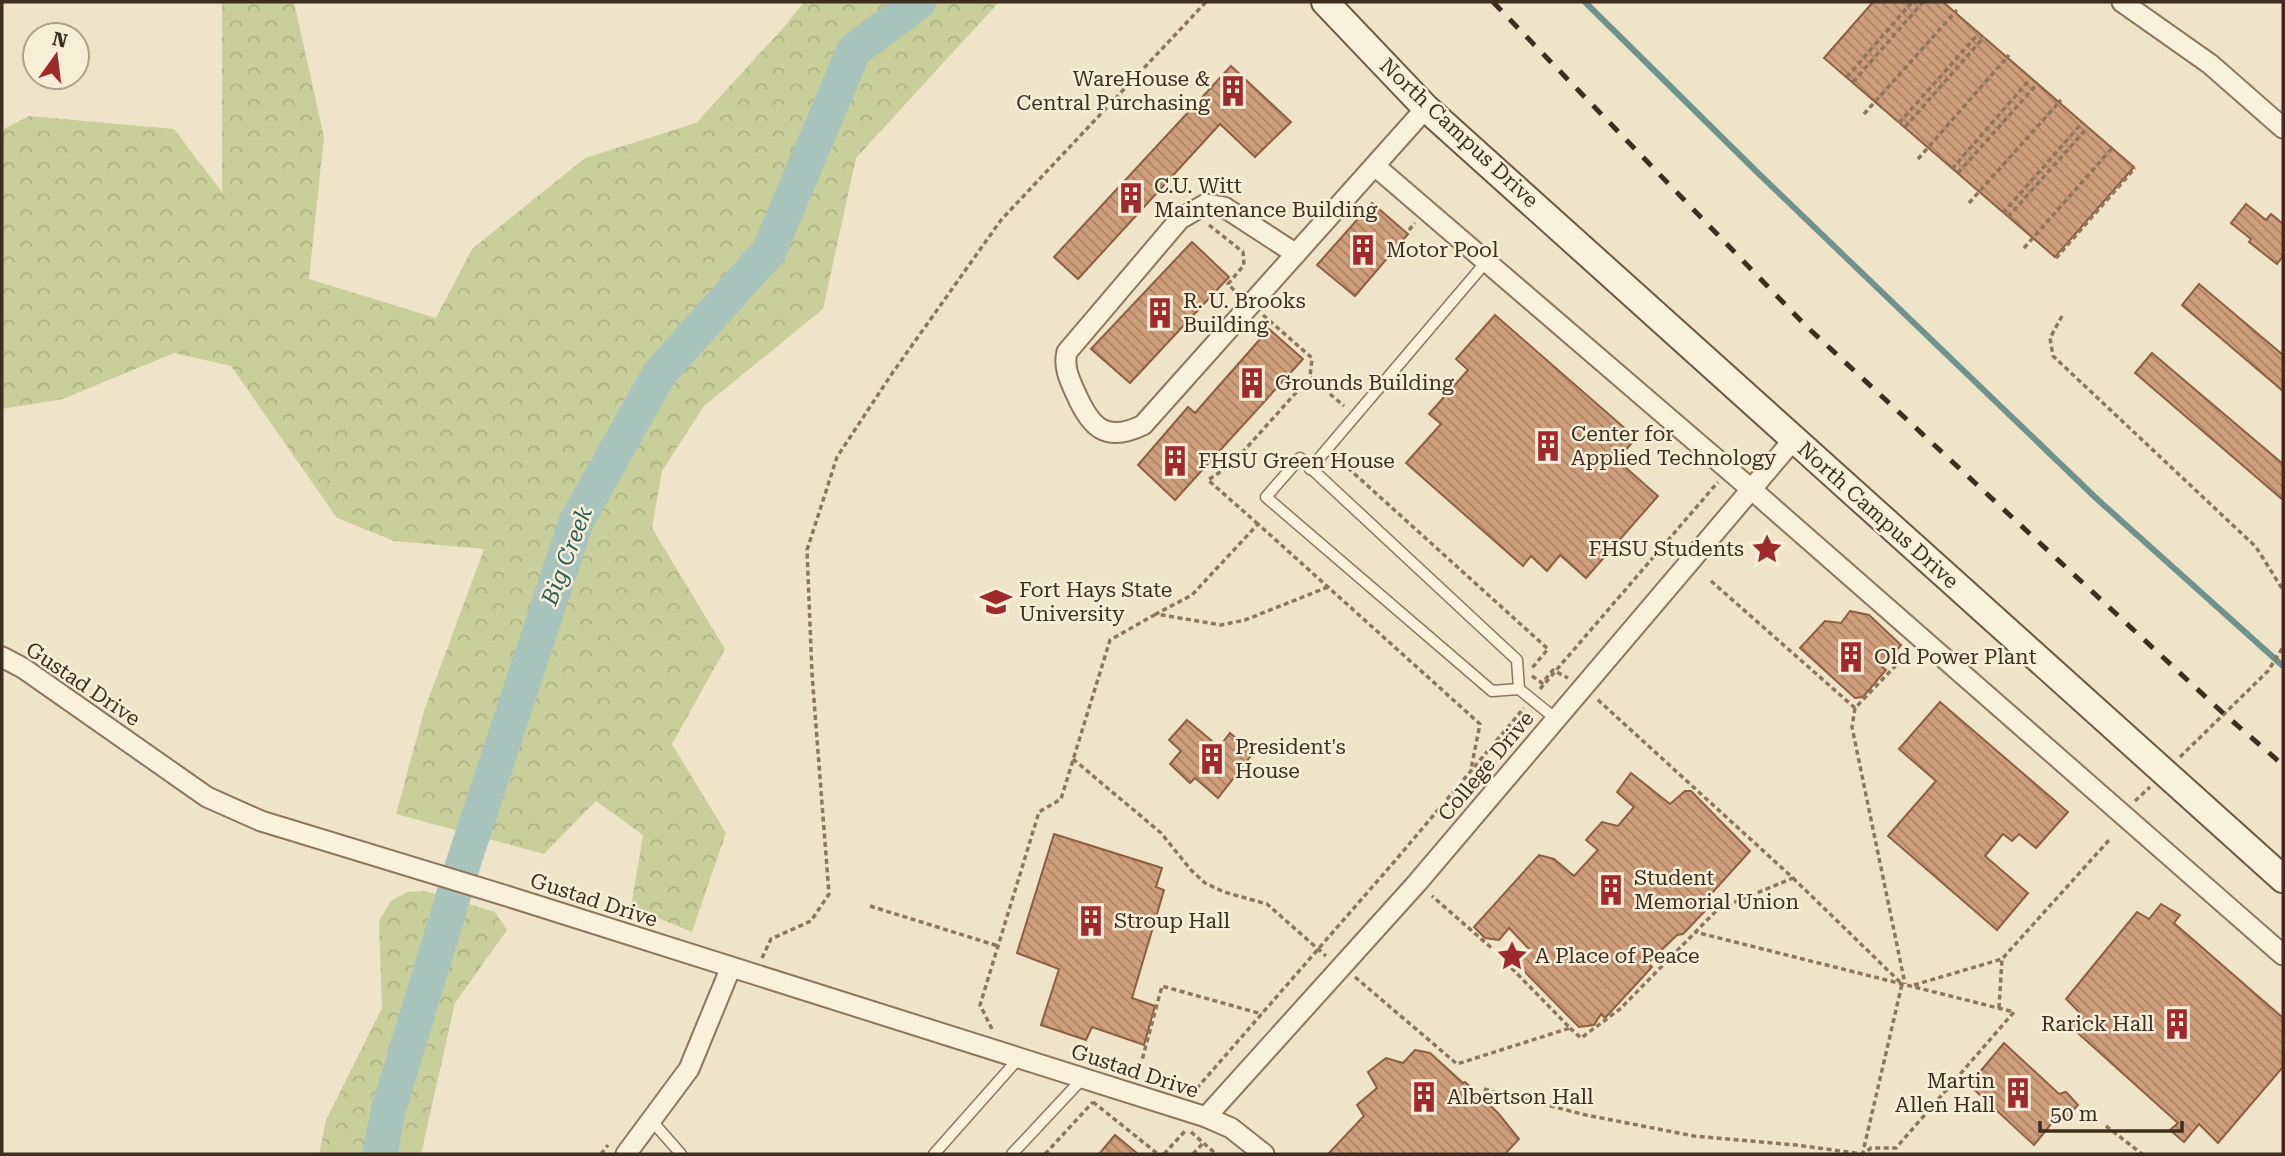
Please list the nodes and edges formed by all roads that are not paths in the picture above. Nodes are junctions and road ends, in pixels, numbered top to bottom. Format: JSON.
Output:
{"nodes":[{"id":1,"x":1325,"y":2,"type":"edge"},
{"id":2,"x":2122,"y":2,"type":"edge"},
{"id":3,"x":1426,"y":108,"type":"junction"},
{"id":4,"x":2283,"y":128,"type":"edge"},
{"id":5,"x":1375,"y":166,"type":"junction"},
{"id":6,"x":1296,"y":254,"type":"junction"},
{"id":7,"x":1486,"y":261,"type":"junction"},
{"id":8,"x":1794,"y":439,"type":"junction"},
{"id":9,"x":1310,"y":469,"type":"junction"},
{"id":10,"x":1751,"y":489,"type":"junction"},
{"id":11,"x":2,"y":657,"type":"edge"},
{"id":12,"x":1519,"y":689,"type":"junction"},
{"id":13,"x":1556,"y":719,"type":"junction"},
{"id":14,"x":2283,"y":879,"type":"edge"},
{"id":15,"x":2283,"y":955,"type":"edge"},
{"id":16,"x":731,"y":967,"type":"junction"},
{"id":17,"x":1019,"y":1058,"type":"junction"},
{"id":18,"x":1083,"y":1078,"type":"junction"},
{"id":19,"x":1206,"y":1117,"type":"junction"},
{"id":20,"x":651,"y":1120,"type":"junction"},
{"id":21,"x":626,"y":1154,"type":"edge"},
{"id":22,"x":681,"y":1154,"type":"edge"},
{"id":23,"x":934,"y":1154,"type":"edge"},
{"id":24,"x":1012,"y":1154,"type":"edge"},
{"id":25,"x":1264,"y":1154,"type":"edge"}],
"edges":[{"from":1,"to":3,"type":"main road","name":"North Campus Drive"},
{"from":2,"to":4,"type":"street"},
{"from":3,"to":5,"type":"street"},
{"from":3,"to":8,"type":"main road","name":"North Campus Drive"},
{"from":5,"to":6,"type":"street"},
{"from":5,"to":7,"type":"street"},
{"from":6,"to":6,"type":"street"},
{"from":7,"to":9,"type":"lane"},
{"from":7,"to":10,"type":"street"},
{"from":8,"to":10,"type":"street","name":"College Drive"},
{"from":8,"to":14,"type":"main road","name":"North Campus Drive"},
{"from":9,"to":12,"type":"lane"},
{"from":9,"to":12,"type":"lane"},
{"from":10,"to":13,"type":"street","name":"College Drive"},
{"from":10,"to":15,"type":"street"},
{"from":11,"to":16,"type":"street","name":"Gustad Drive"},
{"from":12,"to":13,"type":"lane"},
{"from":13,"to":19,"type":"street","name":"College Drive"},
{"from":16,"to":17,"type":"street","name":"Gustad Drive"},
{"from":16,"to":20,"type":"street"},
{"from":17,"to":18,"type":"street","name":"Gustad Drive"},
{"from":17,"to":23,"type":"lane"},
{"from":18,"to":19,"type":"street","name":"Gustad Drive"},
{"from":18,"to":24,"type":"lane"},
{"from":19,"to":25,"type":"street","name":"Gustad Drive"},
{"from":20,"to":21,"type":"street"},
{"from":20,"to":22,"type":"lane"}]}
